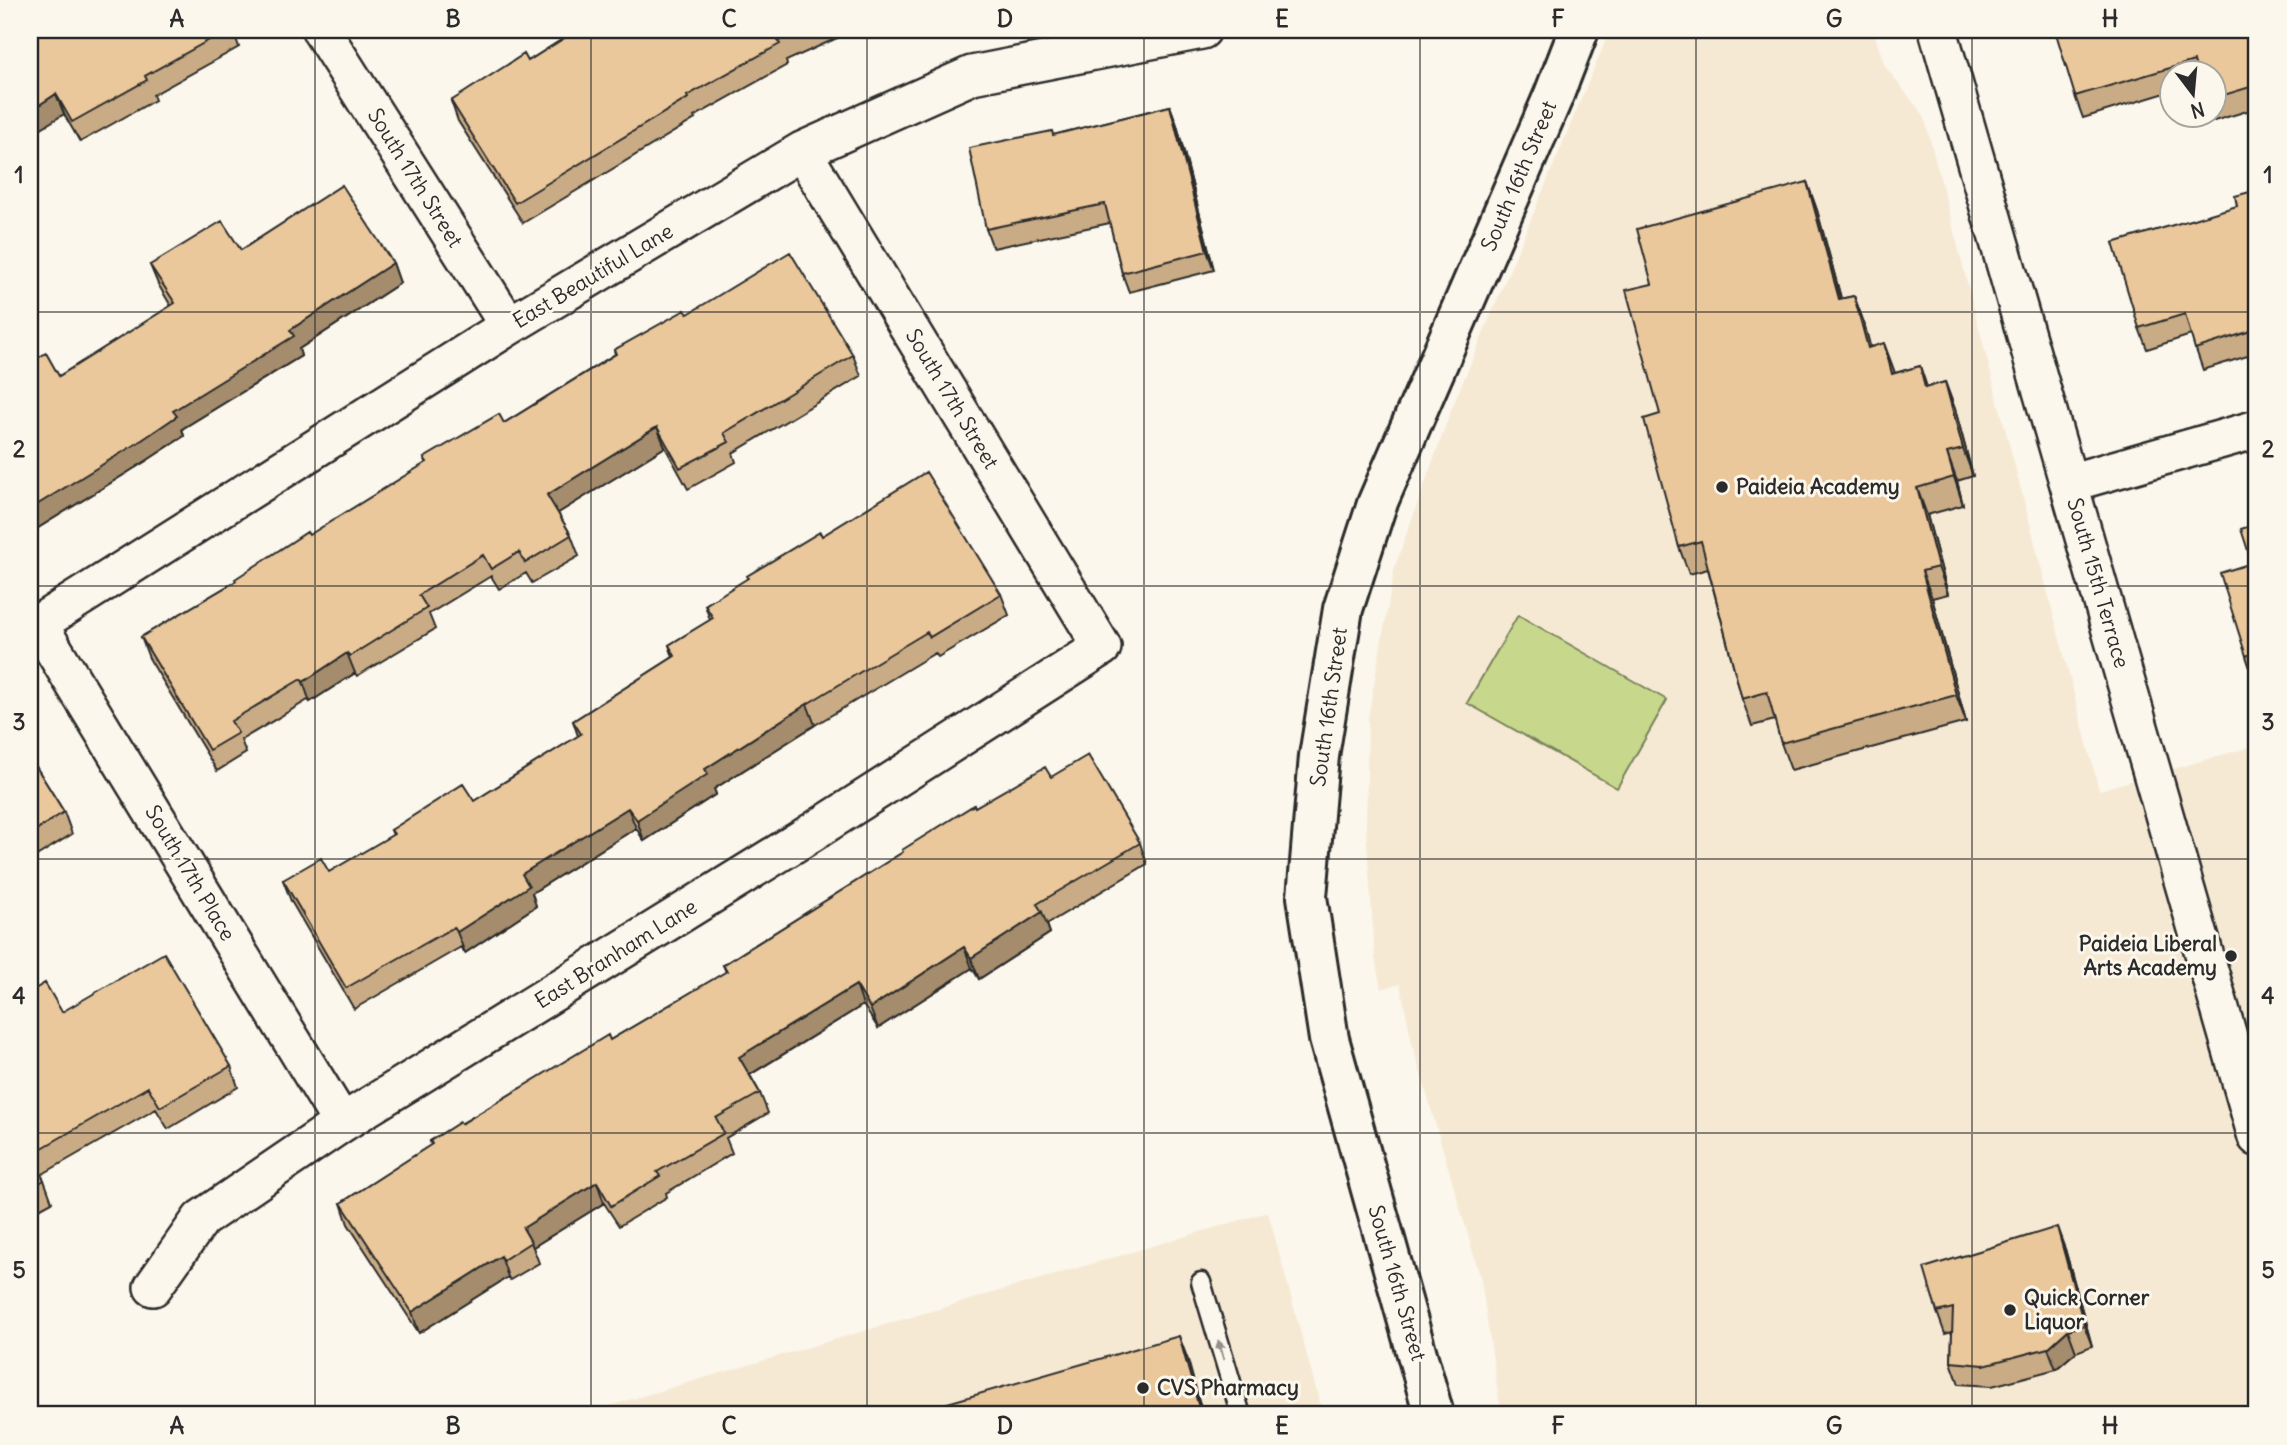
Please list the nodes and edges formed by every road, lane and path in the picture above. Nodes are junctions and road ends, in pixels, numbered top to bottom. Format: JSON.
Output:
{"nodes":[{"id":1,"x":321,"y":30,"type":"edge"},
{"id":2,"x":1202,"y":30,"type":"edge"},
{"id":3,"x":1579,"y":30,"type":"edge"},
{"id":4,"x":1938,"y":30,"type":"edge"},
{"id":5,"x":802,"y":151,"type":"junction"},
{"id":6,"x":509,"y":327,"type":"junction"},
{"id":7,"x":2257,"y":429,"type":"edge"},
{"id":8,"x":2069,"y":483,"type":"junction"},
{"id":9,"x":34,"y":626,"type":"edge"},
{"id":10,"x":1102,"y":647,"type":"joint"},
{"id":11,"x":342,"y":1123,"type":"junction"},
{"id":12,"x":2257,"y":1137,"type":"edge"},
{"id":13,"x":1201,"y":1282,"type":"dead end"},
{"id":14,"x":153,"y":1287,"type":"dead end"},
{"id":15,"x":1241,"y":1415,"type":"edge"},
{"id":16,"x":1434,"y":1415,"type":"edge"}],
"edges":[{"from":1,"to":6,"type":"street","name":"South 17th Street"},
{"from":2,"to":5,"type":"street","name":"East Beautiful Lane"},
{"from":3,"to":16,"type":"main road","name":"South 16th Street"},
{"from":4,"to":8,"type":"street","name":"South 15th Terrace"},
{"from":5,"to":6,"type":"street","name":"East Beautiful Lane"},
{"from":5,"to":10,"type":"street","name":"South 17th Street"},
{"from":6,"to":9,"type":"street","name":"East Beautiful Lane"},
{"from":7,"to":8,"type":"street"},
{"from":8,"to":12,"type":"street","name":"South 15th Terrace"},
{"from":9,"to":11,"type":"street","name":"South 17th Place"},
{"from":10,"to":11,"type":"street","name":"East Branham Lane"},
{"from":11,"to":14,"type":"street","name":"East Branham Lane"},
{"from":15,"to":13,"type":"lane","one_way":true}]}
